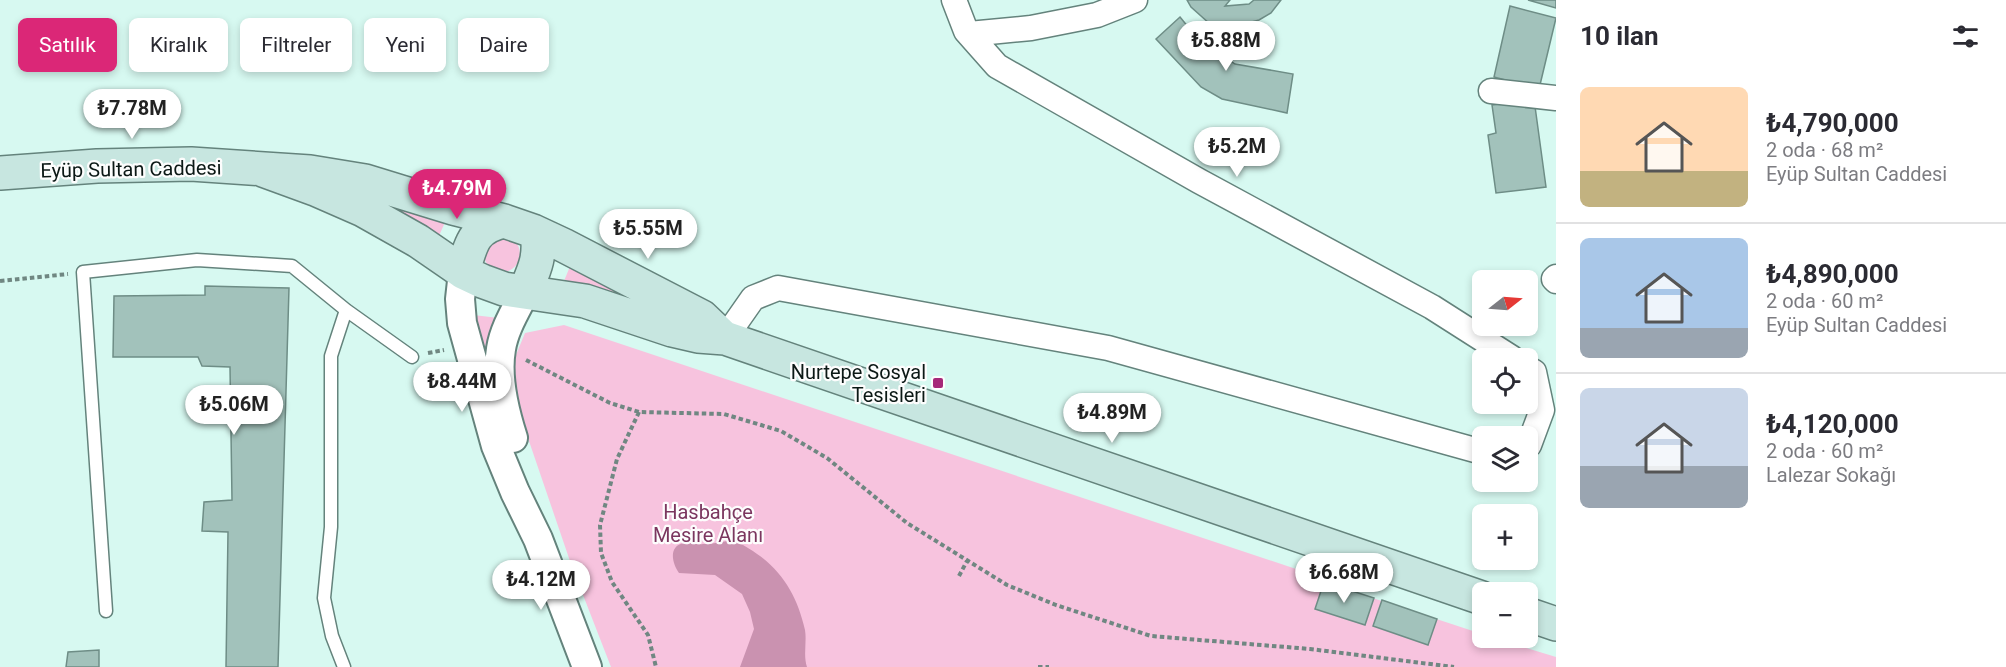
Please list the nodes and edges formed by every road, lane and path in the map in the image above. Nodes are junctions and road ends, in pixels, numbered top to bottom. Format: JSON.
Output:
{"nodes":[{"id":1,"x":954,"y":0,"type":"edge"},
{"id":2,"x":1135,"y":0,"type":"edge"},
{"id":3,"x":969,"y":34,"type":"junction"},
{"id":4,"x":1491,"y":91,"type":"dead end"},
{"id":5,"x":1556,"y":98,"type":"edge"},
{"id":6,"x":263,"y":170,"type":"junction"},
{"id":7,"x":0,"y":173,"type":"edge"},
{"id":8,"x":504,"y":220,"type":"junction"},
{"id":9,"x":537,"y":233,"type":"junction"},
{"id":10,"x":83,"y":272,"type":"junction"},
{"id":11,"x":463,"y":272,"type":"junction"},
{"id":12,"x":0,"y":281,"type":"edge"},
{"id":13,"x":525,"y":292,"type":"junction"},
{"id":14,"x":346,"y":310,"type":"junction"},
{"id":15,"x":725,"y":338,"type":"junction"},
{"id":16,"x":468,"y":345,"type":"junction"},
{"id":17,"x":501,"y":348,"type":"junction"},
{"id":18,"x":1496,"y":348,"type":"edge"},
{"id":19,"x":412,"y":357,"type":"joint"},
{"id":20,"x":1538,"y":391,"type":"edge"},
{"id":21,"x":639,"y":412,"type":"junction"},
{"id":22,"x":1536,"y":426,"type":"edge"},
{"id":23,"x":1472,"y":449,"type":"edge"},
{"id":24,"x":538,"y":538,"type":"junction"},
{"id":25,"x":968,"y":560,"type":"junction"},
{"id":26,"x":959,"y":576,"type":"dead end"},
{"id":27,"x":1472,"y":595,"type":"edge"},
{"id":28,"x":106,"y":611,"type":"dead end"},
{"id":29,"x":1538,"y":618,"type":"edge"},
{"id":30,"x":1556,"y":624,"type":"edge"},
{"id":31,"x":344,"y":667,"type":"edge"},
{"id":32,"x":587,"y":667,"type":"edge"},
{"id":33,"x":656,"y":667,"type":"edge"},
{"id":34,"x":1038,"y":667,"type":"edge"},
{"id":35,"x":1049,"y":667,"type":"edge"},
{"id":36,"x":1454,"y":667,"type":"edge"}],
"edges":[{"from":1,"to":3,"type":"street"},
{"from":2,"to":3,"type":"street"},
{"from":3,"to":18,"type":"street"},
{"from":4,"to":5,"type":"street"},
{"from":6,"to":7,"type":"main road","name":"Eyüp Sultan Caddesi"},
{"from":6,"to":8,"type":"main road","name":"Eyüp Sultan Caddesi"},
{"from":6,"to":11,"type":"main road","name":"Eyüp Sultan Caddesi"},
{"from":8,"to":9,"type":"main road","name":"Eyüp Sultan Caddesi"},
{"from":8,"to":11,"type":"main road"},
{"from":9,"to":13,"type":"main road"},
{"from":9,"to":15,"type":"main road","name":"Eyüp Sultan Caddesi"},
{"from":10,"to":12,"type":"path"},
{"from":10,"to":14,"type":"lane"},
{"from":10,"to":28,"type":"lane"},
{"from":11,"to":13,"type":"main road","name":"Eyüp Sultan Caddesi"},
{"from":11,"to":16,"type":"street"},
{"from":13,"to":15,"type":"main road","name":"Eyüp Sultan Caddesi"},
{"from":13,"to":17,"type":"street"},
{"from":14,"to":19,"type":"lane"},
{"from":14,"to":31,"type":"lane"},
{"from":15,"to":23,"type":"street"},
{"from":15,"to":27,"type":"main road","name":"Eyüp Sultan Caddesi"},
{"from":16,"to":19,"type":"path"},
{"from":16,"to":24,"type":"street"},
{"from":17,"to":21,"type":"path"},
{"from":17,"to":24,"type":"street"},
{"from":20,"to":22,"type":"street"},
{"from":21,"to":25,"type":"path"},
{"from":21,"to":33,"type":"path"},
{"from":24,"to":32,"type":"street"},
{"from":25,"to":26,"type":"path"},
{"from":25,"to":36,"type":"path"},
{"from":29,"to":30,"type":"main road"},
{"from":34,"to":35,"type":"path"}]}
